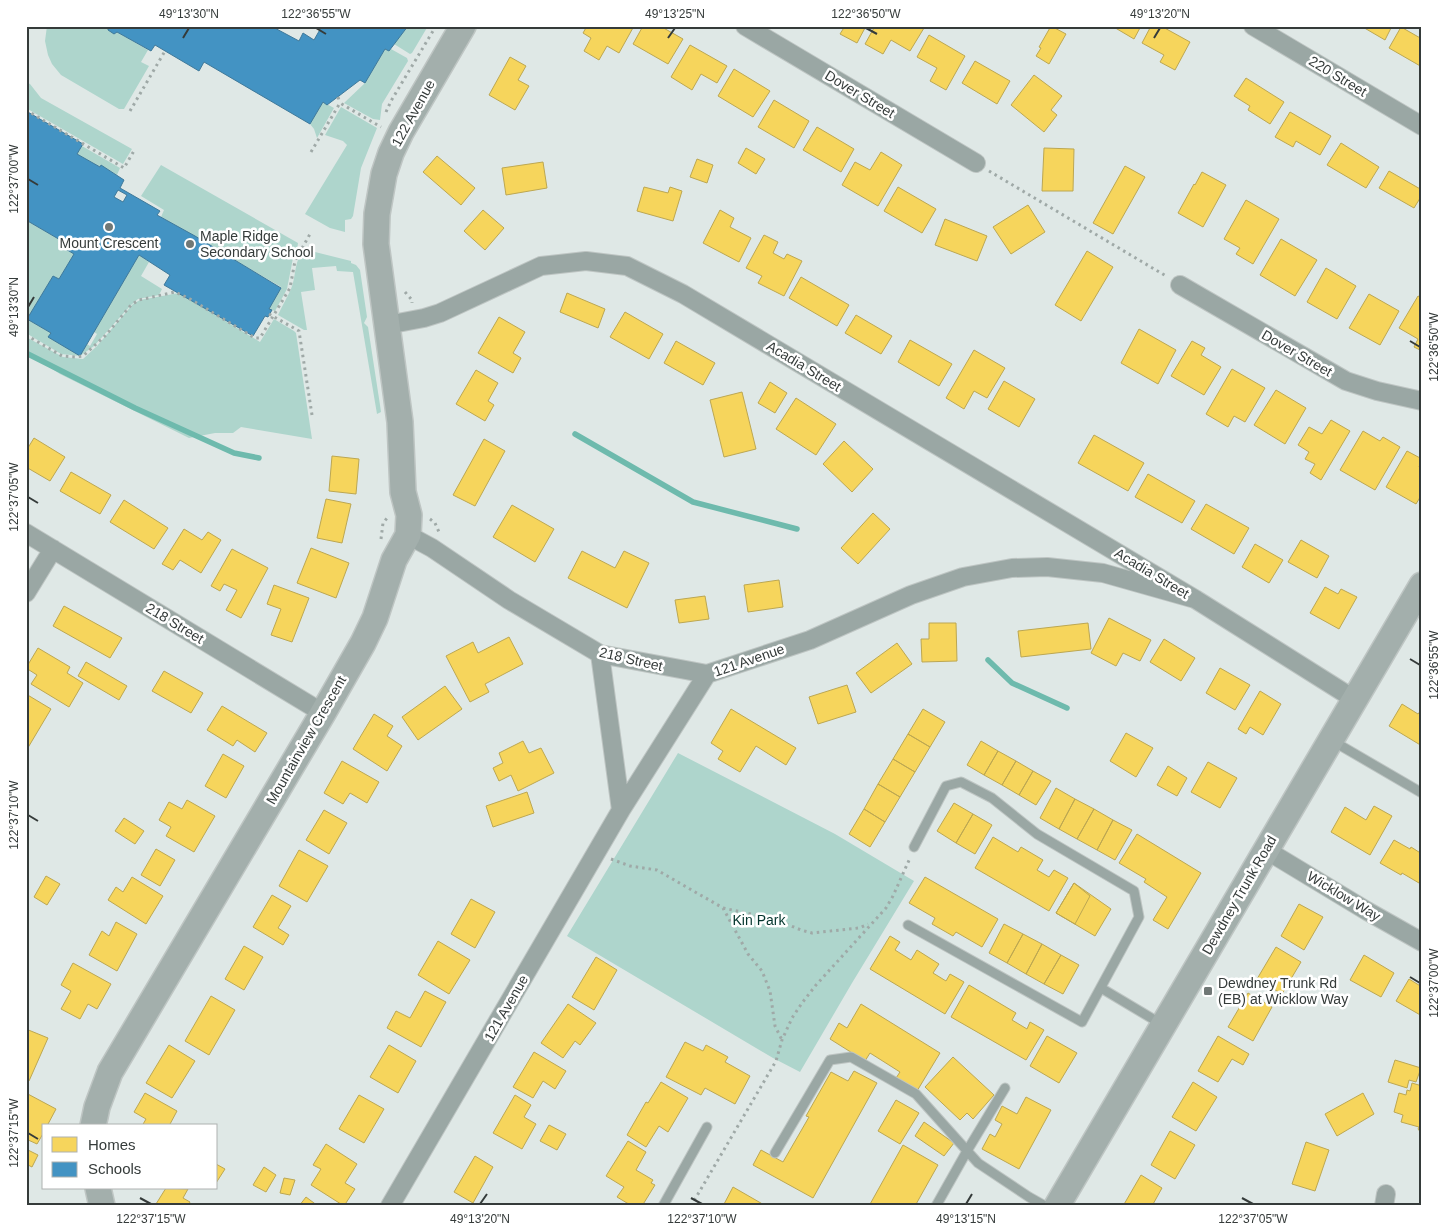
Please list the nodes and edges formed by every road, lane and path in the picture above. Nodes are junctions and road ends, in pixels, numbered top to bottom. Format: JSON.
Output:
{"nodes":[{"id":1,"x":463,"y":26,"type":"edge"},
{"id":2,"x":745,"y":26,"type":"edge"},
{"id":3,"x":1253,"y":26,"type":"edge"},
{"id":4,"x":165,"y":51,"type":"dead end"},
{"id":5,"x":338,"y":97,"type":"dead end"},
{"id":6,"x":340,"y":103,"type":"junction"},
{"id":7,"x":26,"y":110,"type":"edge"},
{"id":8,"x":130,"y":111,"type":"dead end"},
{"id":9,"x":1422,"y":126,"type":"edge"},
{"id":10,"x":382,"y":127,"type":"dead end"},
{"id":11,"x":135,"y":149,"type":"dead end"},
{"id":12,"x":311,"y":152,"type":"dead end"},
{"id":13,"x":976,"y":163,"type":"joint"},
{"id":14,"x":310,"y":234,"type":"dead end"},
{"id":15,"x":1180,"y":285,"type":"joint"},
{"id":16,"x":404,"y":291,"type":"dead end"},
{"id":17,"x":412,"y":300,"type":"dead end"},
{"id":18,"x":272,"y":315,"type":"junction"},
{"id":19,"x":387,"y":325,"type":"junction"},
{"id":20,"x":26,"y":335,"type":"edge"},
{"id":21,"x":1422,"y":401,"type":"edge"},
{"id":22,"x":312,"y":415,"type":"dead end"},
{"id":23,"x":390,"y":514,"type":"dead end"},
{"id":24,"x":26,"y":533,"type":"edge"},
{"id":25,"x":408,"y":535,"type":"junction"},
{"id":26,"x":381,"y":541,"type":"dead end"},
{"id":27,"x":53,"y":549,"type":"junction"},
{"id":28,"x":1422,"y":585,"type":"edge"},
{"id":29,"x":26,"y":593,"type":"edge"},
{"id":30,"x":911,"y":595,"type":"joint"},
{"id":31,"x":1195,"y":599,"type":"junction"},
{"id":32,"x":600,"y":654,"type":"junction"},
{"id":33,"x":707,"y":674,"type":"junction"},
{"id":34,"x":1354,"y":699,"type":"junction"},
{"id":35,"x":323,"y":713,"type":"junction"},
{"id":36,"x":1331,"y":740,"type":"junction"},
{"id":37,"x":1422,"y":793,"type":"edge"},
{"id":38,"x":622,"y":810,"type":"junction"},
{"id":39,"x":914,"y":847,"type":"joint"},
{"id":40,"x":1266,"y":850,"type":"junction"},
{"id":41,"x":596,"y":854,"type":"junction"},
{"id":42,"x":723,"y":908,"type":"junction"},
{"id":43,"x":871,"y":923,"type":"junction"},
{"id":44,"x":908,"y":925,"type":"dead end"},
{"id":45,"x":1422,"y":942,"type":"edge"},
{"id":46,"x":1101,"y":988,"type":"junction"},
{"id":47,"x":1163,"y":1025,"type":"junction"},
{"id":48,"x":782,"y":1040,"type":"junction"},
{"id":49,"x":1006,"y":1088,"type":"dead end"},
{"id":50,"x":93,"y":1124,"type":"edge"},
{"id":51,"x":707,"y":1127,"type":"dead end"},
{"id":52,"x":967,"y":1151,"type":"junction"},
{"id":53,"x":775,"y":1153,"type":"dead end"},
{"id":54,"x":98,"y":1190,"type":"edge"},
{"id":55,"x":102,"y":1206,"type":"edge"},
{"id":56,"x":390,"y":1206,"type":"edge"},
{"id":57,"x":663,"y":1206,"type":"edge"},
{"id":58,"x":691,"y":1206,"type":"edge"},
{"id":59,"x":936,"y":1206,"type":"edge"},
{"id":60,"x":1045,"y":1206,"type":"edge"},
{"id":61,"x":1057,"y":1206,"type":"edge"}],
"edges":[{"from":1,"to":19,"type":"street","name":"122 Avenue"},
{"from":2,"to":13,"type":"street","name":"Dover Street"},
{"from":3,"to":9,"type":"street","name":"220 Street"},
{"from":4,"to":8,"type":"path"},
{"from":5,"to":6,"type":"path"},
{"from":6,"to":10,"type":"path"},
{"from":6,"to":12,"type":"path"},
{"from":7,"to":11,"type":"path"},
{"from":13,"to":15,"type":"path"},
{"from":14,"to":18,"type":"path"},
{"from":15,"to":21,"type":"street","name":"Dover Street"},
{"from":16,"to":17,"type":"path"},
{"from":18,"to":20,"type":"path"},
{"from":18,"to":22,"type":"path"},
{"from":19,"to":25,"type":"street"},
{"from":19,"to":31,"type":"street","name":"Acadia Street"},
{"from":23,"to":26,"type":"path"},
{"from":24,"to":27,"type":"street","name":"218 Street"},
{"from":25,"to":32,"type":"street","name":"218 Street"},
{"from":25,"to":35,"type":"street","name":"Mountainview Crescent"},
{"from":27,"to":29,"type":"street"},
{"from":27,"to":35,"type":"street","name":"218 Street"},
{"from":28,"to":34,"type":"street","name":"Dewdney Trunk Road"},
{"from":30,"to":31,"type":"street","name":"Acadia Street"},
{"from":30,"to":33,"type":"street","name":"121 Avenue"},
{"from":31,"to":34,"type":"street","name":"Acadia Street"},
{"from":32,"to":33,"type":"street","name":"218 Street"},
{"from":32,"to":38,"type":"street"},
{"from":33,"to":38,"type":"street","name":"121 Avenue"},
{"from":34,"to":36,"type":"street","name":"Dewdney Trunk Road"},
{"from":35,"to":50,"type":"street","name":"Mountainview Crescent"},
{"from":36,"to":37,"type":"lane"},
{"from":36,"to":40,"type":"street","name":"Dewdney Trunk Road"},
{"from":38,"to":41,"type":"street","name":"121 Avenue"},
{"from":39,"to":43,"type":"path"},
{"from":39,"to":46,"type":"lane"},
{"from":40,"to":45,"type":"street","name":"Wicklow Way"},
{"from":40,"to":47,"type":"street","name":"Dewdney Trunk Road"},
{"from":41,"to":42,"type":"path"},
{"from":41,"to":56,"type":"street","name":"121 Avenue"},
{"from":42,"to":43,"type":"path"},
{"from":42,"to":48,"type":"path"},
{"from":43,"to":48,"type":"path"},
{"from":44,"to":46,"type":"lane"},
{"from":46,"to":47,"type":"lane"},
{"from":47,"to":61,"type":"street","name":"Dewdney Trunk Road"},
{"from":48,"to":58,"type":"path"},
{"from":49,"to":52,"type":"lane"},
{"from":51,"to":57,"type":"lane"},
{"from":52,"to":53,"type":"lane"},
{"from":52,"to":59,"type":"lane"},
{"from":52,"to":60,"type":"lane"},
{"from":54,"to":55,"type":"street"}]}
